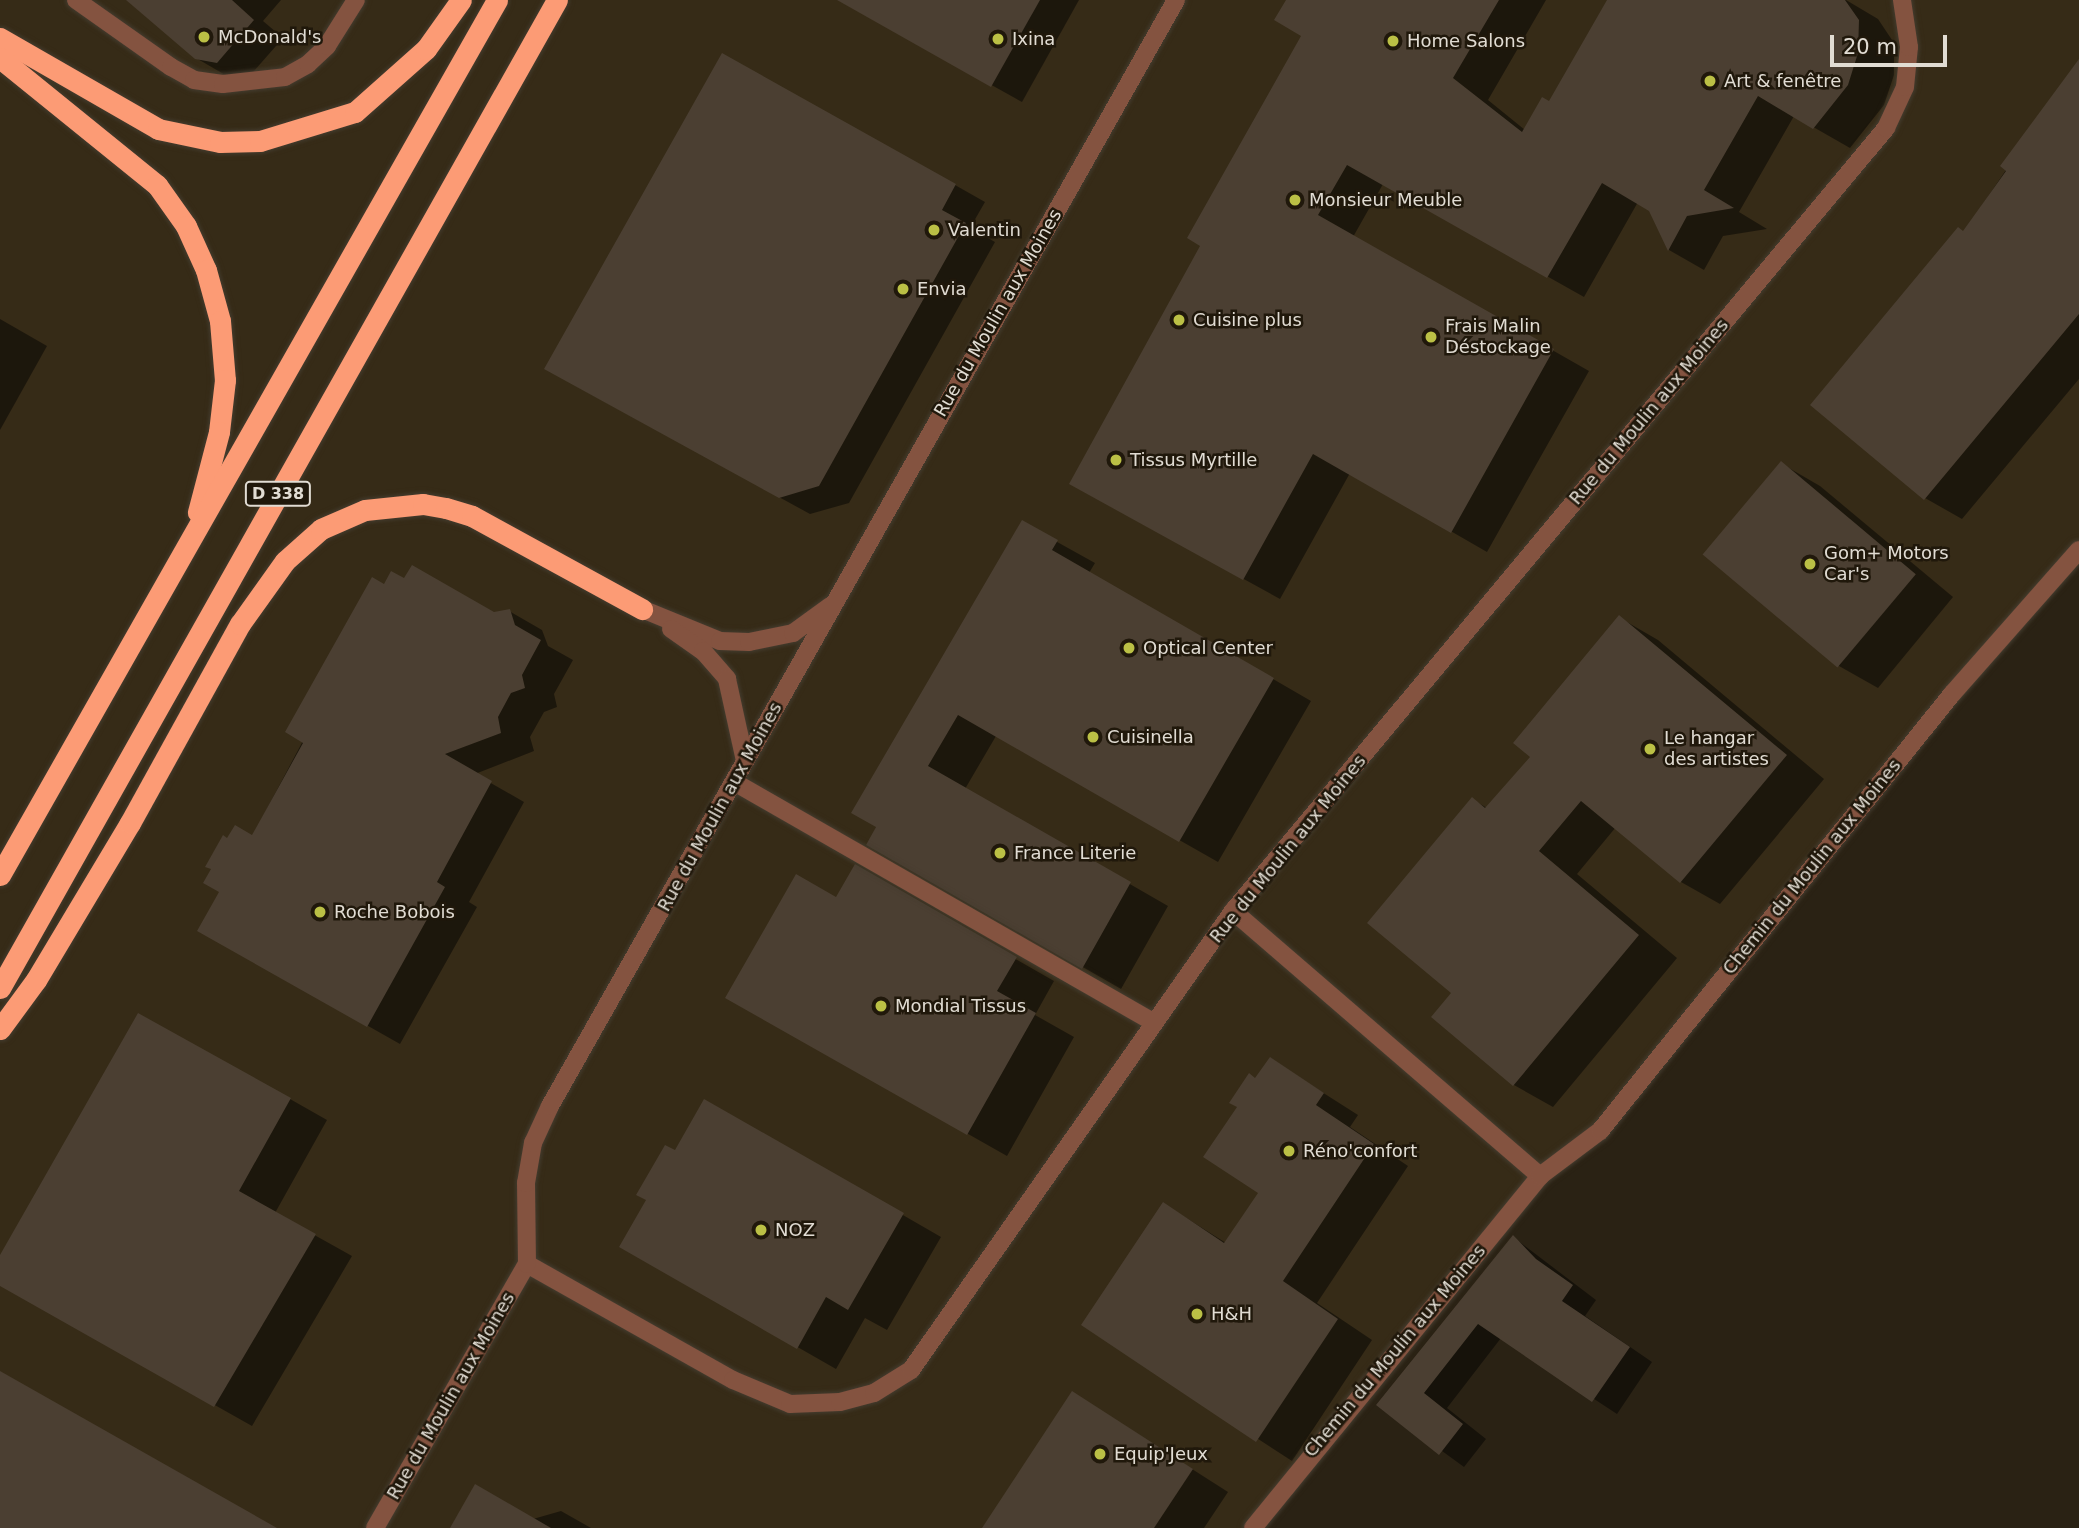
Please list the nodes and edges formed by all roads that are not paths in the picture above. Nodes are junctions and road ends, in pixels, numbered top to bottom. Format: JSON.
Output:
{"nodes":[{"id":1,"x":76,"y":0,"type":"edge"},
{"id":2,"x":356,"y":0,"type":"edge"},
{"id":3,"x":461,"y":0,"type":"edge"},
{"id":4,"x":497,"y":0,"type":"edge"},
{"id":5,"x":557,"y":0,"type":"edge"},
{"id":6,"x":1176,"y":0,"type":"edge"},
{"id":7,"x":1902,"y":0,"type":"edge"},
{"id":8,"x":0,"y":38,"type":"edge"},
{"id":9,"x":0,"y":58,"type":"edge"},
{"id":10,"x":192,"y":537,"type":"junction"},
{"id":11,"x":2079,"y":550,"type":"edge"},
{"id":12,"x":835,"y":602,"type":"junction"},
{"id":13,"x":642,"y":609,"type":"junction"},
{"id":14,"x":746,"y":761,"type":"junction"},
{"id":15,"x":734,"y":782,"type":"junction"},
{"id":16,"x":0,"y":875,"type":"edge"},
{"id":17,"x":1233,"y":911,"type":"junction"},
{"id":18,"x":0,"y":988,"type":"edge"},
{"id":19,"x":1154,"y":1023,"type":"junction"},
{"id":20,"x":0,"y":1029,"type":"edge"},
{"id":21,"x":1540,"y":1176,"type":"junction"},
{"id":22,"x":527,"y":1264,"type":"junction"},
{"id":23,"x":375,"y":1528,"type":"edge"},
{"id":24,"x":1253,"y":1528,"type":"edge"}],
"edges":[{"from":1,"to":2,"type":"street"},
{"from":3,"to":8,"type":"highway"},
{"from":4,"to":10,"type":"highway","number":"D 338"},
{"from":5,"to":18,"type":"highway","number":"D 338"},
{"from":6,"to":12,"type":"street","name":"Rue du Moulin aux Moines"},
{"from":7,"to":17,"type":"street","name":"Rue du Moulin aux Moines"},
{"from":9,"to":10,"type":"highway"},
{"from":10,"to":16,"type":"highway","number":"D 338"},
{"from":11,"to":21,"type":"street","name":"Chemin du Moulin aux Moines"},
{"from":12,"to":13,"type":"street"},
{"from":12,"to":14,"type":"street","name":"Rue du Moulin aux Moines"},
{"from":13,"to":14,"type":"street"},
{"from":13,"to":20,"type":"highway"},
{"from":14,"to":15,"type":"street","name":"Rue du Moulin aux Moines"},
{"from":15,"to":19,"type":"street"},
{"from":15,"to":22,"type":"street","name":"Rue du Moulin aux Moines"},
{"from":17,"to":19,"type":"street","name":"Rue du Moulin aux Moines"},
{"from":17,"to":21,"type":"street"},
{"from":19,"to":22,"type":"street","name":"Rue du Moulin aux Moines"},
{"from":21,"to":24,"type":"street","name":"Chemin du Moulin aux Moines"},
{"from":22,"to":23,"type":"street","name":"Rue du Moulin aux Moines"}]}
